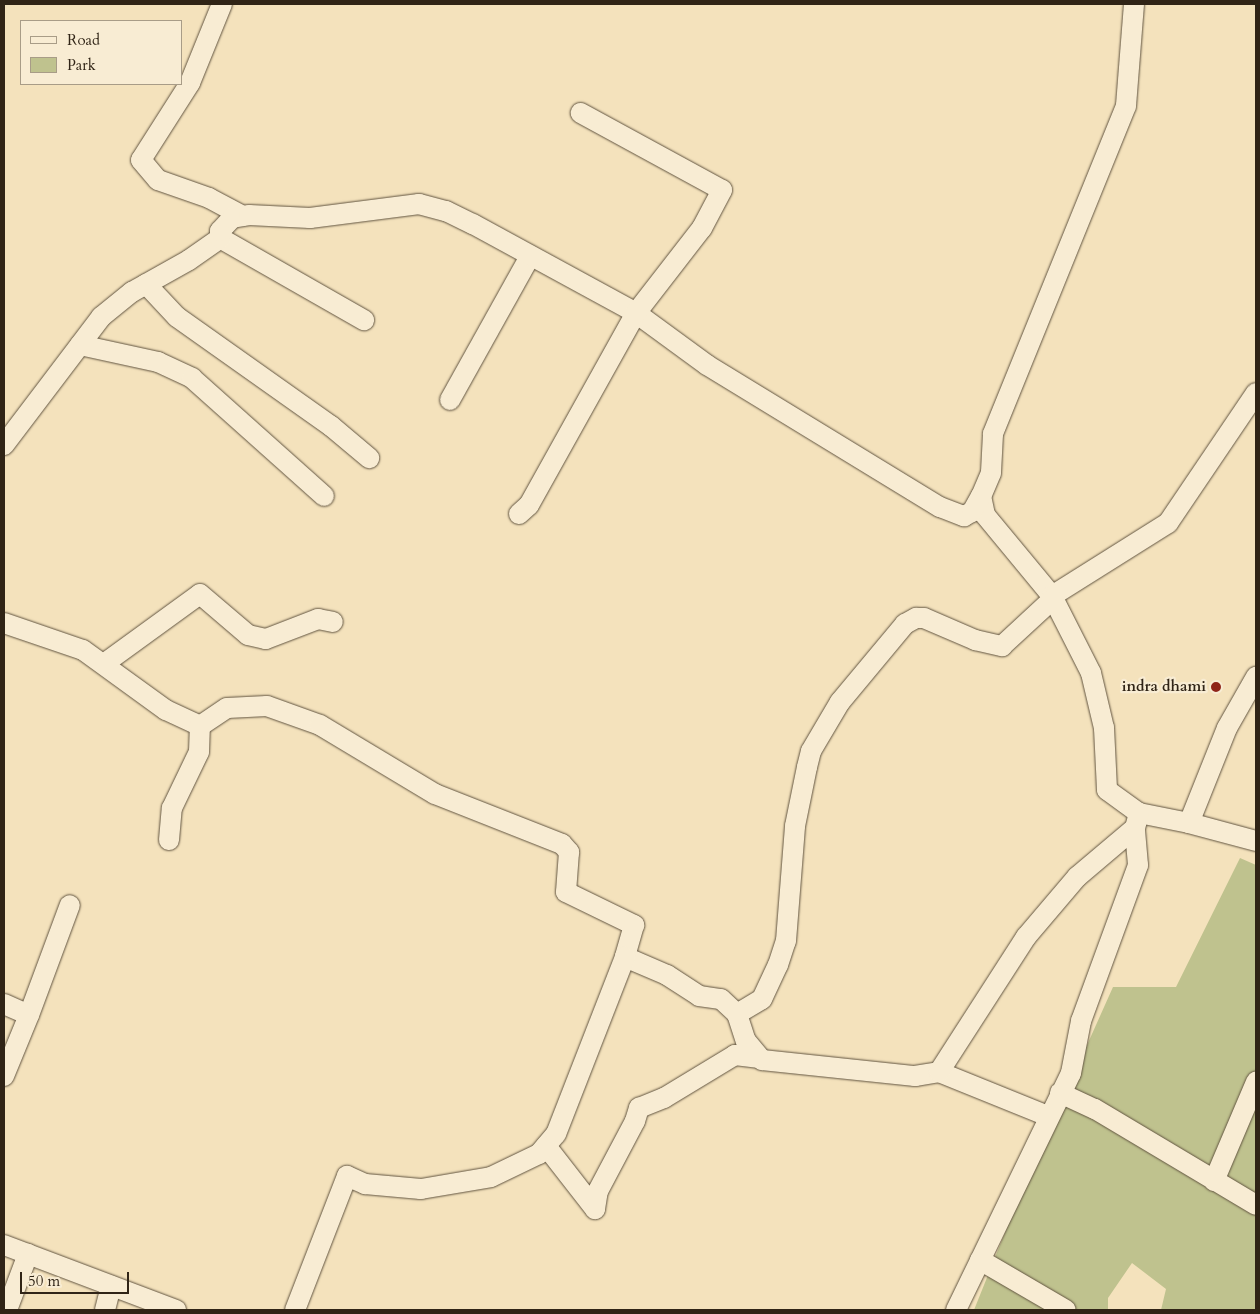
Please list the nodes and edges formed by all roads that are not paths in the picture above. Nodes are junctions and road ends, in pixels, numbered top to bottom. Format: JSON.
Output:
{"nodes":[{"id":1,"x":222,"y":4,"type":"edge"},
{"id":2,"x":1134,"y":4,"type":"edge"},
{"id":3,"x":581,"y":113,"type":"dead end"},
{"id":4,"x":243,"y":216,"type":"junction"},
{"id":5,"x":220,"y":238,"type":"junction"},
{"id":6,"x":530,"y":256,"type":"junction"},
{"id":7,"x":146,"y":284,"type":"junction"},
{"id":8,"x":636,"y":313,"type":"junction"},
{"id":9,"x":364,"y":320,"type":"dead end"},
{"id":10,"x":80,"y":346,"type":"junction"},
{"id":11,"x":1256,"y":393,"type":"edge"},
{"id":12,"x":450,"y":400,"type":"dead end"},
{"id":13,"x":4,"y":446,"type":"edge"},
{"id":14,"x":369,"y":458,"type":"dead end"},
{"id":15,"x":324,"y":496,"type":"dead end"},
{"id":16,"x":981,"y":496,"type":"junction"},
{"id":17,"x":519,"y":514,"type":"dead end"},
{"id":18,"x":1052,"y":598,"type":"junction"},
{"id":19,"x":333,"y":622,"type":"dead end"},
{"id":20,"x":4,"y":623,"type":"edge"},
{"id":21,"x":105,"y":663,"type":"junction"},
{"id":22,"x":1256,"y":676,"type":"edge"},
{"id":23,"x":200,"y":726,"type":"junction"},
{"id":24,"x":1137,"y":820,"type":"junction"},
{"id":25,"x":1189,"y":822,"type":"junction"},
{"id":26,"x":170,"y":840,"type":"dead end"},
{"id":27,"x":1256,"y":842,"type":"edge"},
{"id":28,"x":70,"y":905,"type":"dead end"},
{"id":29,"x":625,"y":957,"type":"junction"},
{"id":30,"x":4,"y":1004,"type":"edge"},
{"id":31,"x":737,"y":1014,"type":"junction"},
{"id":32,"x":29,"y":1015,"type":"junction"},
{"id":33,"x":760,"y":1058,"type":"junction"},
{"id":34,"x":939,"y":1072,"type":"junction"},
{"id":35,"x":4,"y":1076,"type":"edge"},
{"id":36,"x":1256,"y":1082,"type":"edge"},
{"id":37,"x":1060,"y":1093,"type":"junction"},
{"id":38,"x":1048,"y":1116,"type":"junction"},
{"id":39,"x":546,"y":1146,"type":"junction"},
{"id":40,"x":1214,"y":1181,"type":"junction"},
{"id":41,"x":1256,"y":1205,"type":"edge"},
{"id":42,"x":4,"y":1245,"type":"edge"},
{"id":43,"x":28,"y":1254,"type":"junction"},
{"id":44,"x":980,"y":1260,"type":"junction"},
{"id":45,"x":111,"y":1286,"type":"junction"},
{"id":46,"x":7,"y":1310,"type":"edge"},
{"id":47,"x":106,"y":1310,"type":"edge"},
{"id":48,"x":176,"y":1310,"type":"edge"},
{"id":49,"x":294,"y":1310,"type":"edge"},
{"id":50,"x":956,"y":1310,"type":"edge"},
{"id":51,"x":1066,"y":1310,"type":"edge"}],
"edges":[{"from":1,"to":4,"type":"street"},
{"from":2,"to":16,"type":"street"},
{"from":3,"to":8,"type":"street"},
{"from":4,"to":5,"type":"street"},
{"from":4,"to":6,"type":"street"},
{"from":5,"to":7,"type":"street"},
{"from":5,"to":9,"type":"street"},
{"from":6,"to":8,"type":"street"},
{"from":6,"to":12,"type":"street"},
{"from":7,"to":10,"type":"street"},
{"from":7,"to":14,"type":"street"},
{"from":8,"to":16,"type":"street"},
{"from":8,"to":17,"type":"street"},
{"from":10,"to":13,"type":"street"},
{"from":10,"to":15,"type":"street"},
{"from":11,"to":18,"type":"street"},
{"from":16,"to":18,"type":"street"},
{"from":18,"to":24,"type":"street"},
{"from":18,"to":31,"type":"street"},
{"from":19,"to":21,"type":"street"},
{"from":20,"to":21,"type":"street"},
{"from":21,"to":23,"type":"street"},
{"from":22,"to":25,"type":"street"},
{"from":23,"to":26,"type":"street"},
{"from":23,"to":29,"type":"street"},
{"from":24,"to":25,"type":"street"},
{"from":24,"to":34,"type":"street"},
{"from":24,"to":37,"type":"street"},
{"from":25,"to":27,"type":"street"},
{"from":28,"to":32,"type":"street"},
{"from":29,"to":31,"type":"street"},
{"from":29,"to":39,"type":"street"},
{"from":30,"to":32,"type":"street"},
{"from":31,"to":33,"type":"street"},
{"from":32,"to":35,"type":"street"},
{"from":33,"to":34,"type":"street"},
{"from":33,"to":39,"type":"street"},
{"from":34,"to":38,"type":"street"},
{"from":36,"to":40,"type":"street"},
{"from":37,"to":38,"type":"street"},
{"from":37,"to":40,"type":"street"},
{"from":38,"to":44,"type":"street"},
{"from":39,"to":49,"type":"street"},
{"from":40,"to":41,"type":"street"},
{"from":42,"to":43,"type":"street"},
{"from":43,"to":45,"type":"street"},
{"from":43,"to":46,"type":"street"},
{"from":44,"to":50,"type":"street"},
{"from":44,"to":51,"type":"street"},
{"from":45,"to":47,"type":"street"},
{"from":45,"to":48,"type":"street"}]}
